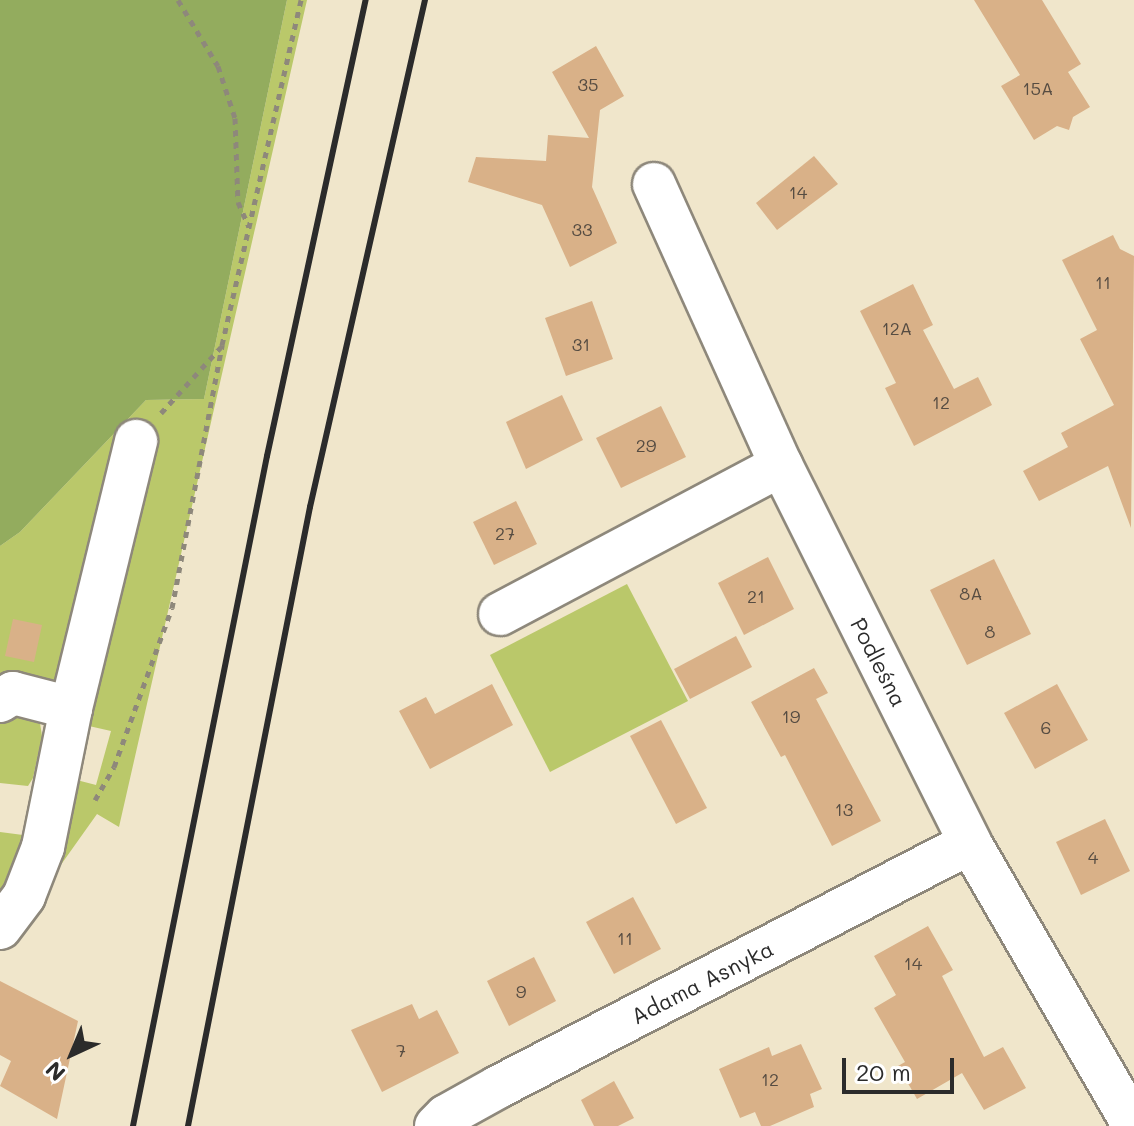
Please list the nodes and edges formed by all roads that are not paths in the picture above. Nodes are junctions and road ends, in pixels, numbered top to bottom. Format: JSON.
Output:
{"nodes":[{"id":1,"x":654,"y":184,"type":"dead end"},
{"id":2,"x":136,"y":441,"type":"road end"},
{"id":3,"x":781,"y":465,"type":"junction"},
{"id":4,"x":500,"y":614,"type":"dead end"},
{"id":5,"x":0,"y":701,"type":"edge"},
{"id":6,"x":71,"y":708,"type":"junction"},
{"id":7,"x":970,"y":843,"type":"junction"},
{"id":8,"x":12,"y":912,"type":"edge"},
{"id":9,"x":436,"y":1126,"type":"edge"},
{"id":10,"x":1134,"y":1126,"type":"edge"}],
"edges":[{"from":1,"to":3,"type":"street","name":"Podleśna"},
{"from":2,"to":6,"type":"street"},
{"from":3,"to":4,"type":"street"},
{"from":3,"to":7,"type":"street","name":"Podleśna"},
{"from":5,"to":6,"type":"street"},
{"from":6,"to":8,"type":"street"},
{"from":7,"to":9,"type":"street","name":"Adama Asnyka"},
{"from":7,"to":10,"type":"street","name":"Podleśna"}]}
